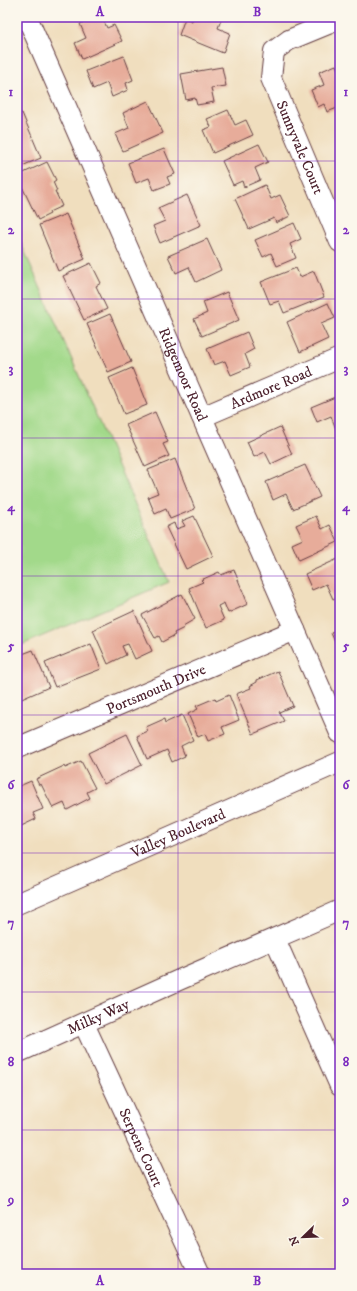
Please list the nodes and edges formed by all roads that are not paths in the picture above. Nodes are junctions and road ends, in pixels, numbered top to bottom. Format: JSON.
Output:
{"nodes":[{"id":1,"x":27,"y":17,"type":"edge"},
{"id":2,"x":340,"y":19,"type":"edge"},
{"id":3,"x":340,"y":242,"type":"edge"},
{"id":4,"x":340,"y":358,"type":"edge"},
{"id":5,"x":202,"y":418,"type":"junction"},
{"id":6,"x":295,"y":630,"type":"junction"},
{"id":7,"x":340,"y":733,"type":"edge"},
{"id":8,"x":17,"y":748,"type":"edge"},
{"id":9,"x":340,"y":762,"type":"edge"},
{"id":10,"x":17,"y":904,"type":"edge"},
{"id":11,"x":340,"y":910,"type":"edge"},
{"id":12,"x":275,"y":939,"type":"junction"},
{"id":13,"x":84,"y":1024,"type":"junction"},
{"id":14,"x":17,"y":1053,"type":"edge"},
{"id":15,"x":340,"y":1086,"type":"edge"},
{"id":16,"x":199,"y":1272,"type":"dead end"}],
"edges":[{"from":1,"to":5,"type":"street","name":"Ridgemoor Road"},
{"from":2,"to":3,"type":"street","name":"Sunnyvale Court"},
{"from":4,"to":5,"type":"street","name":"Ardmore Road"},
{"from":5,"to":6,"type":"street","name":"Ridgemoor Road"},
{"from":6,"to":7,"type":"street","name":"Ridgemoor Road"},
{"from":6,"to":8,"type":"street","name":"Portsmouth Drive"},
{"from":9,"to":10,"type":"street","name":"Valley Boulevard"},
{"from":11,"to":12,"type":"street","name":"Milky Way"},
{"from":12,"to":13,"type":"street","name":"Milky Way"},
{"from":12,"to":15,"type":"street"},
{"from":13,"to":14,"type":"street","name":"Milky Way"},
{"from":13,"to":16,"type":"street","name":"Serpens Court"}]}
